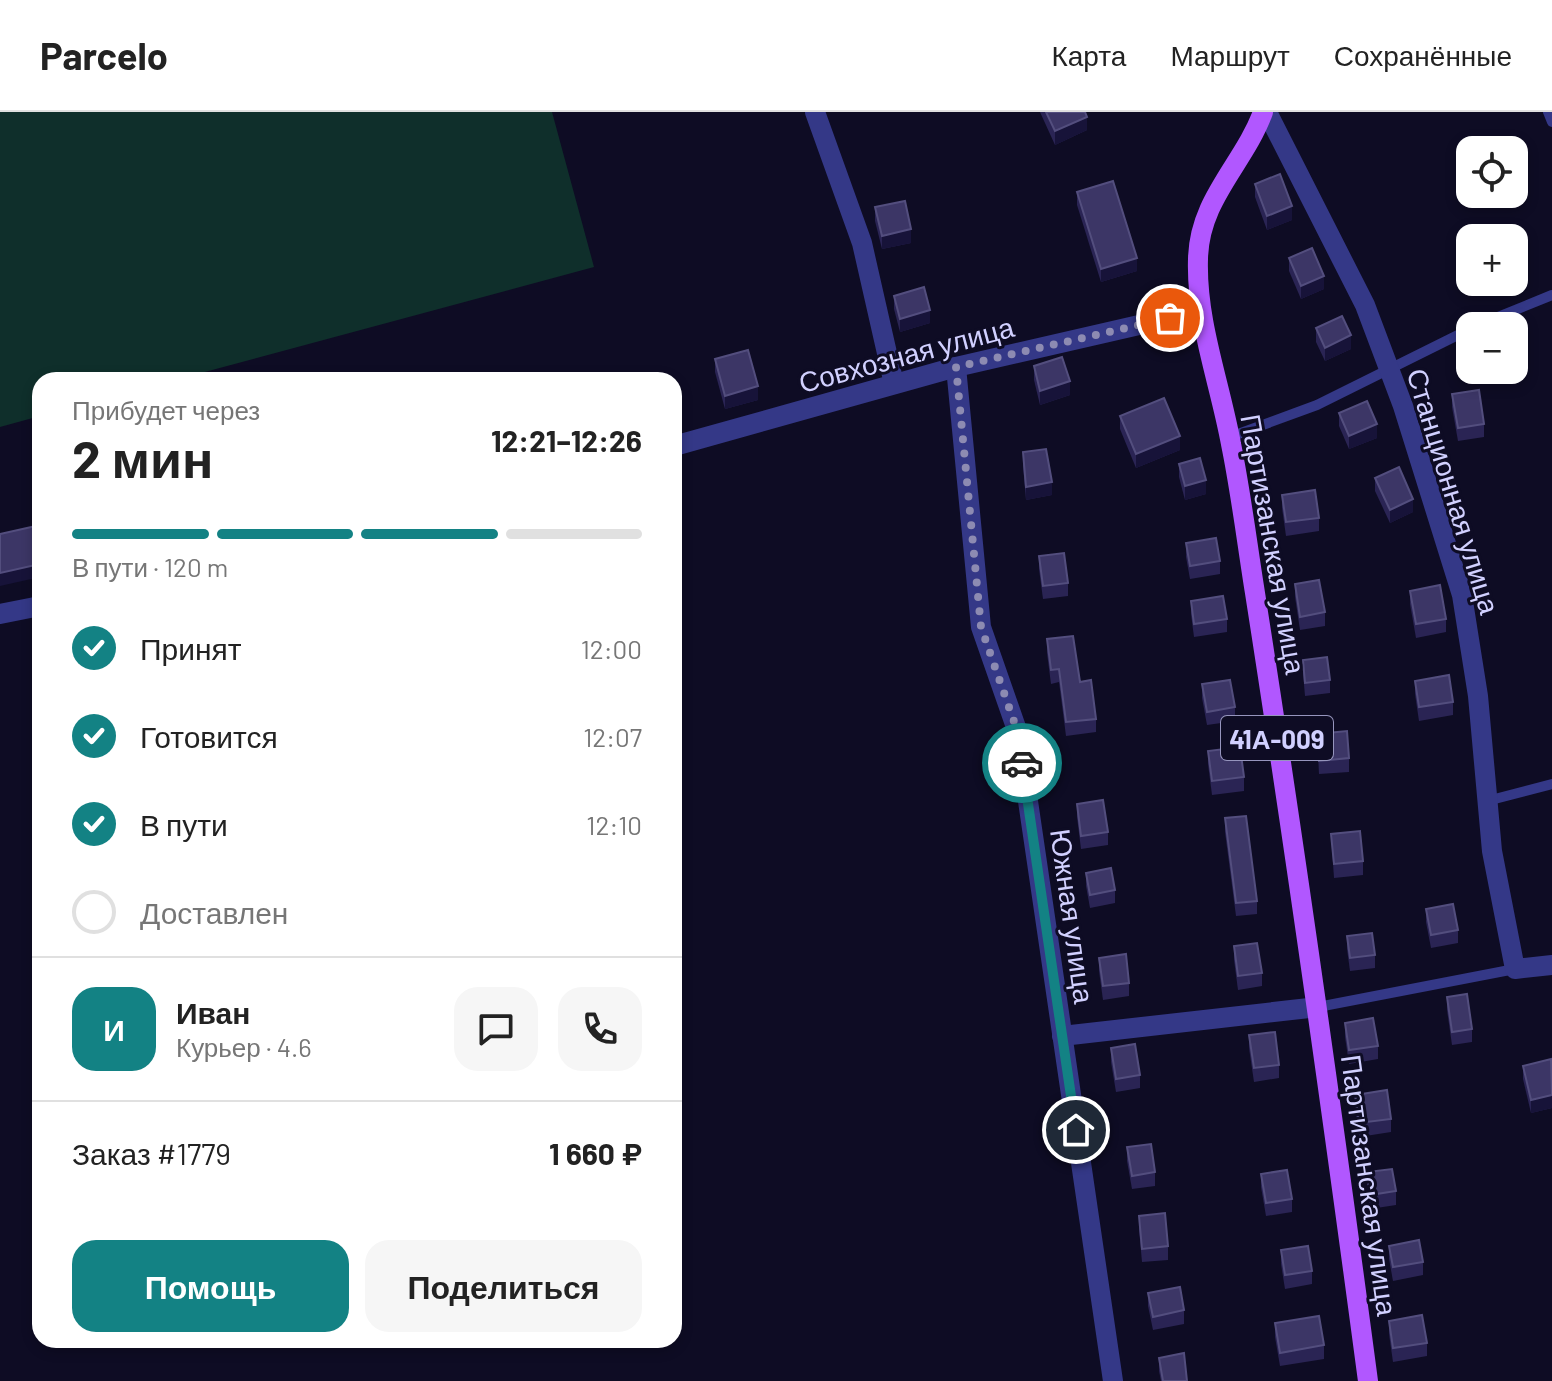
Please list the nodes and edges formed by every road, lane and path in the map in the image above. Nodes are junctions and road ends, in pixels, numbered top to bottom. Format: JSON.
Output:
{"nodes":[{"id":1,"x":815,"y":112,"type":"edge"},
{"id":2,"x":1265,"y":112,"type":"edge"},
{"id":3,"x":1548,"y":112,"type":"edge"},
{"id":4,"x":1552,"y":122,"type":"edge"},
{"id":5,"x":1552,"y":295,"type":"edge"},
{"id":6,"x":1200,"y":311,"type":"junction"},
{"id":7,"x":1510,"y":312,"type":"edge"},
{"id":8,"x":1456,"y":336,"type":"edge"},
{"id":9,"x":956,"y":367,"type":"junction"},
{"id":10,"x":1389,"y":370,"type":"junction"},
{"id":11,"x":894,"y":384,"type":"junction"},
{"id":12,"x":1230,"y":437,"type":"junction"},
{"id":13,"x":682,"y":444,"type":"edge"},
{"id":14,"x":32,"y":608,"type":"edge"},
{"id":15,"x":0,"y":614,"type":"edge"},
{"id":16,"x":1552,"y":784,"type":"edge"},
{"id":17,"x":1487,"y":801,"type":"junction"},
{"id":18,"x":1552,"y":965,"type":"edge"},
{"id":19,"x":1515,"y":969,"type":"junction"},
{"id":20,"x":1318,"y":1007,"type":"junction"},
{"id":21,"x":1062,"y":1036,"type":"junction"},
{"id":22,"x":1113,"y":1381,"type":"edge"},
{"id":23,"x":1368,"y":1381,"type":"edge"}],
"edges":[{"from":1,"to":11,"type":"street"},
{"from":2,"to":6,"type":"main road","name":"Партизанская улица","number":"41А-009"},
{"from":2,"to":10,"type":"street","name":"Станционная улица"},
{"from":3,"to":4,"type":"lane"},
{"from":5,"to":7,"type":"lane"},
{"from":6,"to":9,"type":"street","name":"Совхозная улица"},
{"from":6,"to":12,"type":"main road","name":"Партизанская улица","number":"41А-009"},
{"from":8,"to":10,"type":"lane"},
{"from":9,"to":11,"type":"street","name":"Совхозная улица"},
{"from":9,"to":21,"type":"street","name":"Южная улица"},
{"from":10,"to":12,"type":"lane"},
{"from":10,"to":17,"type":"street","name":"Станционная улица"},
{"from":11,"to":13,"type":"street","name":"Совхозная улица"},
{"from":12,"to":20,"type":"main road","name":"Партизанская улица","number":"41А-009"},
{"from":14,"to":15,"type":"street"},
{"from":16,"to":17,"type":"lane"},
{"from":17,"to":19,"type":"street","name":"Станционная улица"},
{"from":18,"to":19,"type":"street"},
{"from":19,"to":20,"type":"lane"},
{"from":20,"to":21,"type":"street"},
{"from":20,"to":23,"type":"main road","name":"Партизанская улица","number":"41А-009"},
{"from":21,"to":22,"type":"street","name":"Южная улица"}]}
